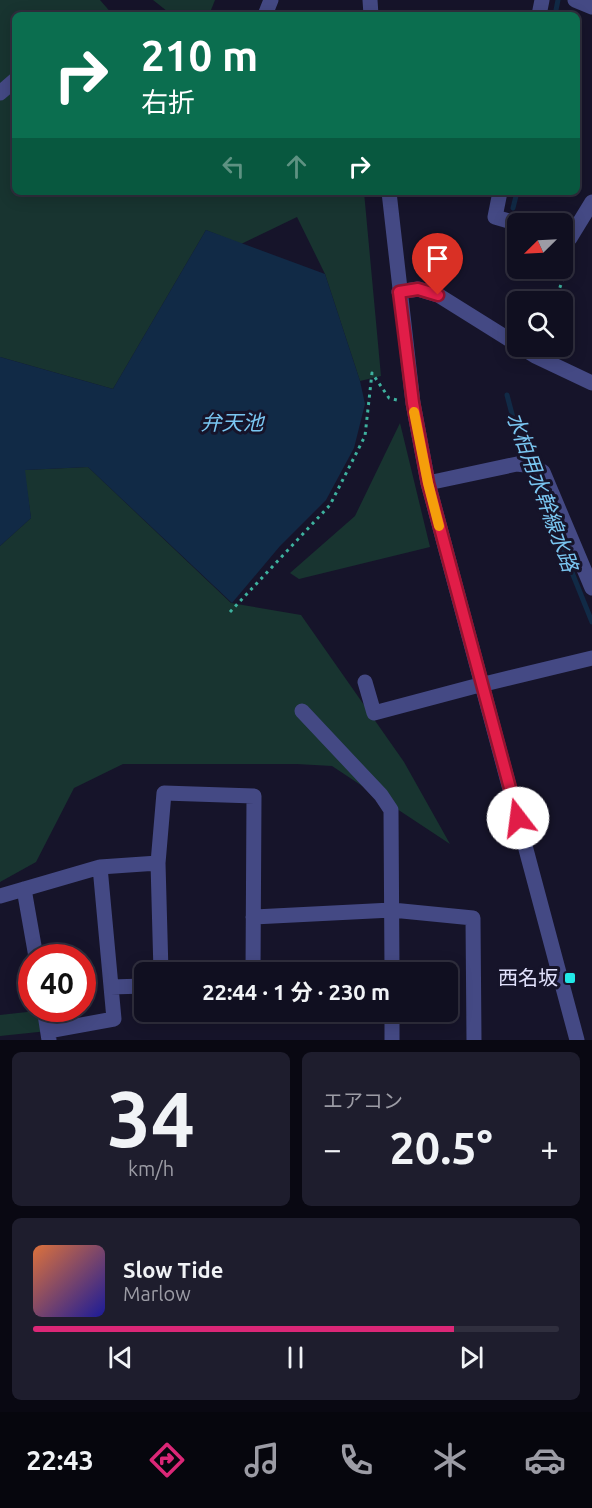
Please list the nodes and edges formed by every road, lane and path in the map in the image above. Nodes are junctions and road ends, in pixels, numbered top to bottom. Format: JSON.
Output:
{"nodes":[{"id":1,"x":575,"y":0,"type":"edge"},
{"id":2,"x":592,"y":7,"type":"edge"},
{"id":3,"x":12,"y":83,"type":"edge"},
{"id":4,"x":0,"y":93,"type":"edge"},
{"id":5,"x":389,"y":195,"type":"edge"},
{"id":6,"x":499,"y":195,"type":"edge"},
{"id":7,"x":592,"y":202,"type":"edge"},
{"id":8,"x":507,"y":220,"type":"edge"},
{"id":9,"x":573,"y":228,"type":"edge"},
{"id":10,"x":399,"y":292,"type":"junction"},
{"id":11,"x":507,"y":339,"type":"edge"},
{"id":12,"x":540,"y":357,"type":"edge"},
{"id":13,"x":592,"y":383,"type":"edge"},
{"id":14,"x":413,"y":403,"type":"junction"},
{"id":15,"x":428,"y":483,"type":"junction"},
{"id":16,"x":592,"y":588,"type":"edge"},
{"id":17,"x":230,"y":612,"type":"dead end"},
{"id":18,"x":592,"y":659,"type":"edge"},
{"id":19,"x":365,"y":682,"type":"dead end"},
{"id":20,"x":483,"y":685,"type":"junction"},
{"id":21,"x":302,"y":711,"type":"dead end"},
{"id":22,"x":158,"y":863,"type":"junction"},
{"id":23,"x":100,"y":867,"type":"junction"},
{"id":24,"x":24,"y":888,"type":"junction"},
{"id":25,"x":0,"y":896,"type":"edge"},
{"id":26,"x":392,"y":910,"type":"junction"},
{"id":27,"x":253,"y":917,"type":"junction"},
{"id":28,"x":34,"y":944,"type":"edge"},
{"id":29,"x":161,"y":962,"type":"edge"},
{"id":30,"x":253,"y":962,"type":"edge"},
{"id":31,"x":392,"y":962,"type":"edge"},
{"id":32,"x":134,"y":986,"type":"edge"},
{"id":33,"x":111,"y":987,"type":"junction"},
{"id":34,"x":392,"y":1022,"type":"edge"},
{"id":35,"x":49,"y":1036,"type":"edge"},
{"id":36,"x":392,"y":1040,"type":"edge"},
{"id":37,"x":474,"y":1040,"type":"edge"},
{"id":38,"x":577,"y":1040,"type":"edge"}],
"edges":[{"from":1,"to":2,"type":"street"},
{"from":3,"to":4,"type":"street"},
{"from":5,"to":10,"type":"street"},
{"from":6,"to":8,"type":"street"},
{"from":7,"to":9,"type":"street"},
{"from":10,"to":11,"type":"street"},
{"from":10,"to":14,"type":"street"},
{"from":12,"to":13,"type":"street"},
{"from":14,"to":15,"type":"street"},
{"from":14,"to":17,"type":"path"},
{"from":15,"to":16,"type":"street"},
{"from":15,"to":20,"type":"street"},
{"from":18,"to":20,"type":"street"},
{"from":19,"to":20,"type":"street"},
{"from":20,"to":38,"type":"street"},
{"from":21,"to":26,"type":"street"},
{"from":22,"to":23,"type":"street"},
{"from":22,"to":27,"type":"street"},
{"from":22,"to":29,"type":"street"},
{"from":23,"to":24,"type":"street"},
{"from":23,"to":33,"type":"street"},
{"from":24,"to":25,"type":"street"},
{"from":24,"to":28,"type":"street"},
{"from":26,"to":27,"type":"street"},
{"from":26,"to":31,"type":"street"},
{"from":26,"to":37,"type":"street"},
{"from":27,"to":30,"type":"street"},
{"from":32,"to":33,"type":"street"},
{"from":33,"to":35,"type":"street"},
{"from":34,"to":36,"type":"street"}]}
